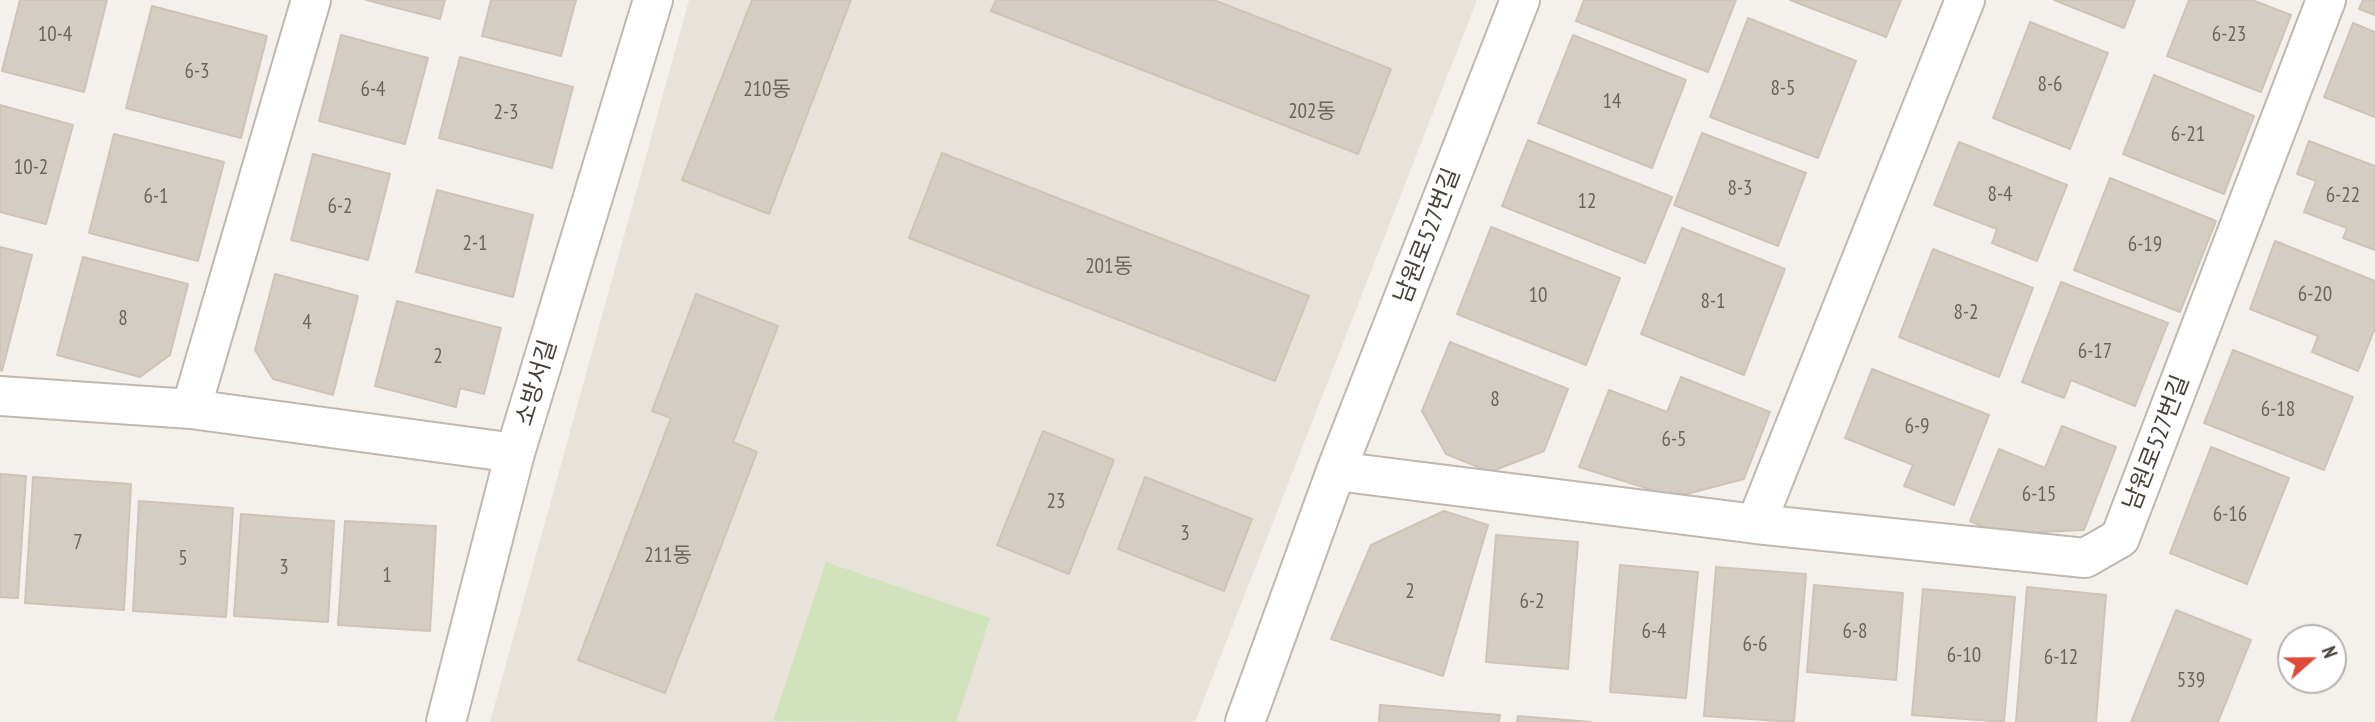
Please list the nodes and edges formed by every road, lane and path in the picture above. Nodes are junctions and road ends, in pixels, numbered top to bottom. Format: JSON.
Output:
{"nodes":[{"id":1,"x":311,"y":0,"type":"edge"},
{"id":2,"x":653,"y":0,"type":"edge"},
{"id":3,"x":1520,"y":0,"type":"edge"},
{"id":4,"x":1965,"y":0,"type":"edge"},
{"id":5,"x":2326,"y":0,"type":"edge"},
{"id":6,"x":0,"y":396,"type":"edge"},
{"id":7,"x":191,"y":409,"type":"junction"},
{"id":8,"x":515,"y":453,"type":"junction"},
{"id":9,"x":1336,"y":471,"type":"junction"},
{"id":10,"x":1756,"y":524,"type":"junction"},
{"id":11,"x":446,"y":722,"type":"edge"},
{"id":12,"x":1244,"y":722,"type":"edge"}],
"edges":[{"from":1,"to":7,"type":"street"},
{"from":2,"to":8,"type":"street","name":"소방서길"},
{"from":3,"to":9,"type":"street","name":"남원로527번길"},
{"from":4,"to":10,"type":"street"},
{"from":5,"to":10,"type":"street","name":"남원로527번길"},
{"from":6,"to":7,"type":"street","name":"소방서길"},
{"from":7,"to":8,"type":"street","name":"소방서길"},
{"from":8,"to":11,"type":"street"},
{"from":9,"to":10,"type":"street","name":"남원로527번길"},
{"from":9,"to":12,"type":"street","name":"남원로527번길"}]}
